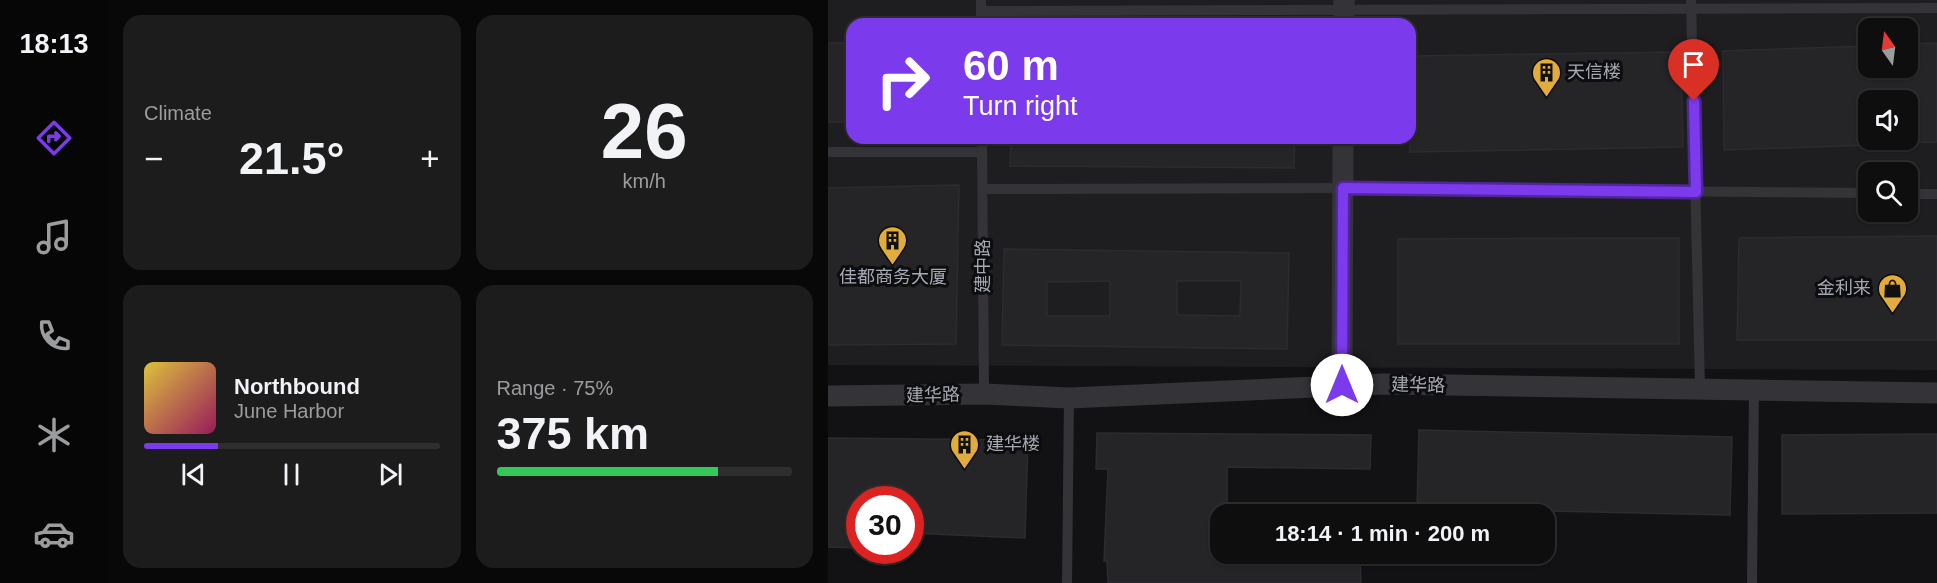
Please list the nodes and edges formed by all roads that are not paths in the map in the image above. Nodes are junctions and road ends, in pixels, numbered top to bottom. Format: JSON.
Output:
{"nodes":[{"id":1,"x":1692,"y":5,"type":"edge"},
{"id":2,"x":981,"y":6,"type":"edge"},
{"id":3,"x":1937,"y":8,"type":"edge"},
{"id":4,"x":1344,"y":12,"type":"edge"},
{"id":5,"x":982,"y":144,"type":"edge"},
{"id":6,"x":1343,"y":144,"type":"edge"},
{"id":7,"x":828,"y":152,"type":"edge"},
{"id":8,"x":982,"y":152,"type":"junction"},
{"id":9,"x":1343,"y":188,"type":"junction"},
{"id":10,"x":982,"y":189,"type":"junction"},
{"id":11,"x":1696,"y":192,"type":"junction"},
{"id":12,"x":1858,"y":194,"type":"edge"},
{"id":13,"x":1918,"y":194,"type":"edge"},
{"id":14,"x":1937,"y":194,"type":"edge"},
{"id":15,"x":1342,"y":385,"type":"junction"},
{"id":16,"x":1700,"y":388,"type":"junction"},
{"id":17,"x":1754,"y":390,"type":"junction"},
{"id":18,"x":1937,"y":393,"type":"edge"},
{"id":19,"x":984,"y":394,"type":"junction"},
{"id":20,"x":828,"y":396,"type":"edge"},
{"id":21,"x":1069,"y":398,"type":"junction"},
{"id":22,"x":1067,"y":583,"type":"edge"},
{"id":23,"x":1752,"y":583,"type":"edge"}],
"edges":[{"from":1,"to":3,"type":"lane"},
{"from":1,"to":4,"type":"lane"},
{"from":1,"to":11,"type":"lane"},
{"from":2,"to":4,"type":"lane"},
{"from":5,"to":8,"type":"lane","name":"建中路"},
{"from":6,"to":9,"type":"street"},
{"from":7,"to":8,"type":"lane"},
{"from":8,"to":10,"type":"lane","name":"建中路"},
{"from":9,"to":10,"type":"lane"},
{"from":9,"to":11,"type":"lane"},
{"from":9,"to":15,"type":"street"},
{"from":10,"to":19,"type":"lane","name":"建中路"},
{"from":11,"to":12,"type":"lane"},
{"from":11,"to":16,"type":"lane"},
{"from":13,"to":14,"type":"lane"},
{"from":15,"to":16,"type":"street","name":"建华路"},
{"from":15,"to":21,"type":"street","name":"建华路"},
{"from":16,"to":17,"type":"street","name":"建华路"},
{"from":17,"to":18,"type":"street","name":"建华路"},
{"from":17,"to":23,"type":"lane"},
{"from":19,"to":20,"type":"street","name":"建华路"},
{"from":19,"to":21,"type":"street","name":"建华路"},
{"from":21,"to":22,"type":"lane"}]}
